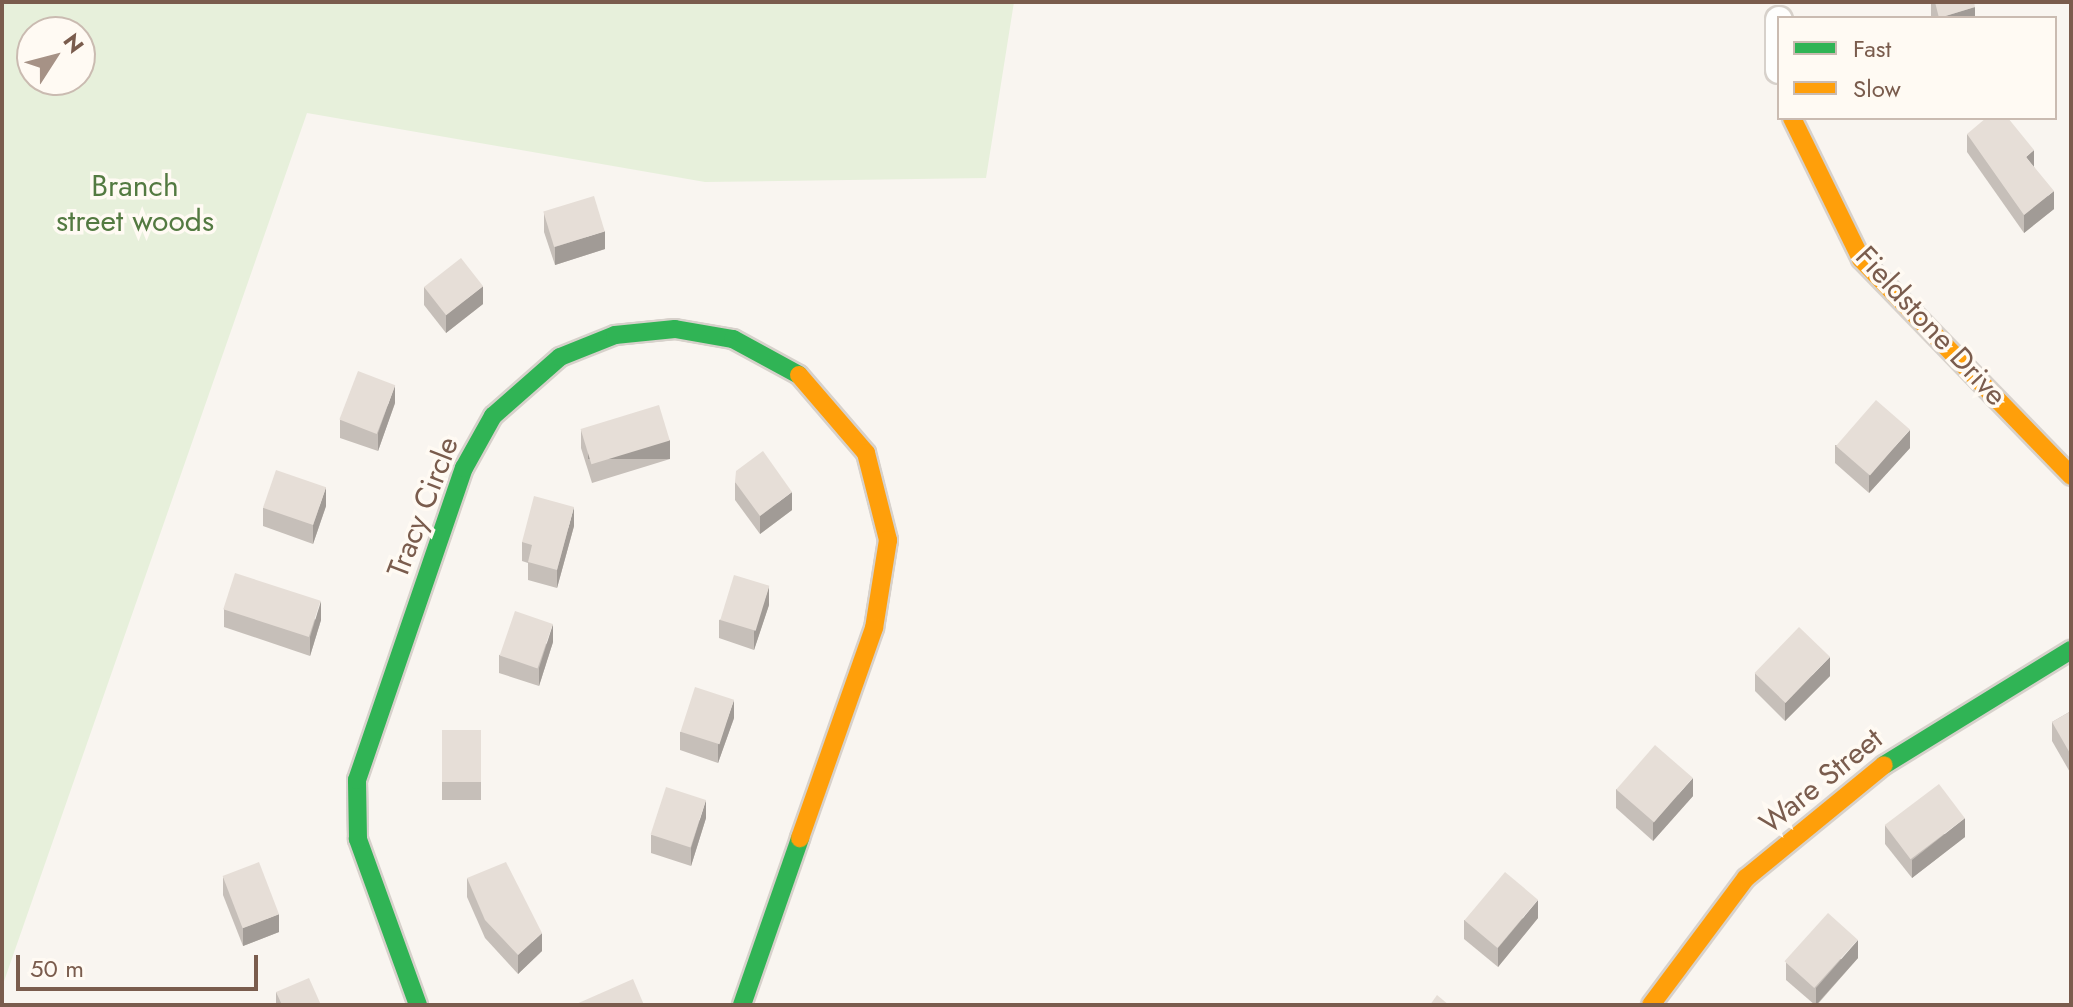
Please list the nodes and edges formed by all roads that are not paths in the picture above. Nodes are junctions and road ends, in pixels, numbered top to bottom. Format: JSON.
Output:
{"nodes":[{"id":1,"x":1793,"y":120,"type":"edge"},
{"id":2,"x":2071,"y":476,"type":"edge"},
{"id":3,"x":2071,"y":650,"type":"edge"},
{"id":4,"x":418,"y":1005,"type":"edge"},
{"id":5,"x":742,"y":1005,"type":"edge"},
{"id":6,"x":1651,"y":1005,"type":"edge"}],
"edges":[{"from":1,"to":2,"type":"street","name":"Fieldstone Drive"},
{"from":3,"to":6,"type":"street","name":"Ware Street"},
{"from":4,"to":5,"type":"street","name":"Tracy Circle"}]}
